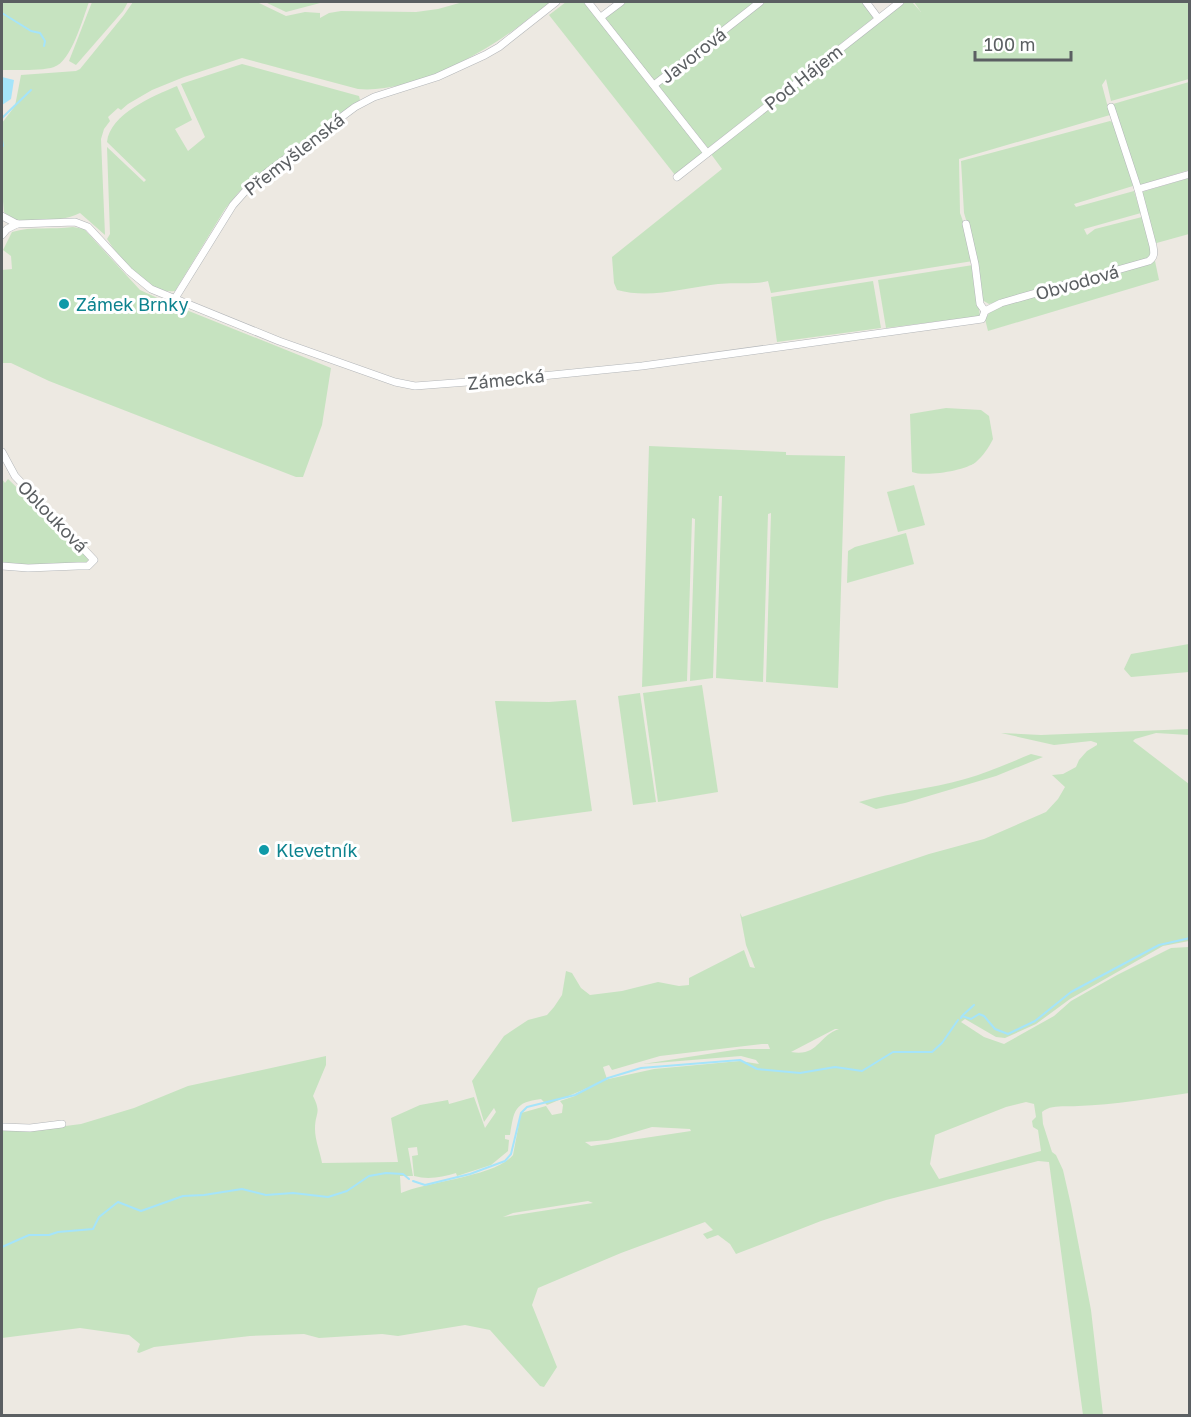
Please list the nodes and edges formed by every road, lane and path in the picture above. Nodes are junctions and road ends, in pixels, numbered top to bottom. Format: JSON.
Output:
{"nodes":[{"id":1,"x":556,"y":2,"type":"edge"},
{"id":2,"x":588,"y":2,"type":"edge"},
{"id":3,"x":621,"y":2,"type":"edge"},
{"id":4,"x":760,"y":2,"type":"edge"},
{"id":5,"x":866,"y":2,"type":"edge"},
{"id":6,"x":900,"y":2,"type":"edge"},
{"id":7,"x":601,"y":17,"type":"junction"},
{"id":8,"x":878,"y":18,"type":"junction"},
{"id":9,"x":654,"y":85,"type":"junction"},
{"id":10,"x":1111,"y":107,"type":"dead end"},
{"id":11,"x":707,"y":153,"type":"junction"},
{"id":12,"x":1190,"y":174,"type":"edge"},
{"id":13,"x":677,"y":177,"type":"dead end"},
{"id":14,"x":1137,"y":189,"type":"junction"},
{"id":15,"x":2,"y":216,"type":"edge"},
{"id":16,"x":16,"y":224,"type":"junction"},
{"id":17,"x":966,"y":224,"type":"dead end"},
{"id":18,"x":2,"y":235,"type":"edge"},
{"id":19,"x":174,"y":300,"type":"junction"},
{"id":20,"x":985,"y":311,"type":"junction"},
{"id":21,"x":850,"y":338,"type":"joint"},
{"id":22,"x":2,"y":452,"type":"edge"},
{"id":23,"x":2,"y":566,"type":"edge"},
{"id":24,"x":62,"y":1124,"type":"dead end"},
{"id":25,"x":2,"y":1127,"type":"edge"}],
"edges":[{"from":1,"to":19,"type":"street","name":"Přemyšlenská"},
{"from":2,"to":7,"type":"street"},
{"from":3,"to":7,"type":"street"},
{"from":4,"to":9,"type":"street","name":"Javorová"},
{"from":5,"to":8,"type":"street"},
{"from":6,"to":8,"type":"street","name":"Pod Hájem"},
{"from":7,"to":9,"type":"street"},
{"from":8,"to":11,"type":"street","name":"Pod Hájem"},
{"from":9,"to":11,"type":"street"},
{"from":10,"to":14,"type":"street","name":"Obvodová"},
{"from":11,"to":13,"type":"street","name":"Pod Hájem"},
{"from":12,"to":14,"type":"street"},
{"from":14,"to":20,"type":"street","name":"Obvodová"},
{"from":15,"to":16,"type":"street"},
{"from":16,"to":18,"type":"street"},
{"from":16,"to":19,"type":"street"},
{"from":17,"to":20,"type":"street"},
{"from":19,"to":21,"type":"street","name":"Zámecká"},
{"from":20,"to":21,"type":"street","name":"Obvodová"},
{"from":22,"to":23,"type":"street","name":"Oblouková"},
{"from":24,"to":25,"type":"street"}]}
